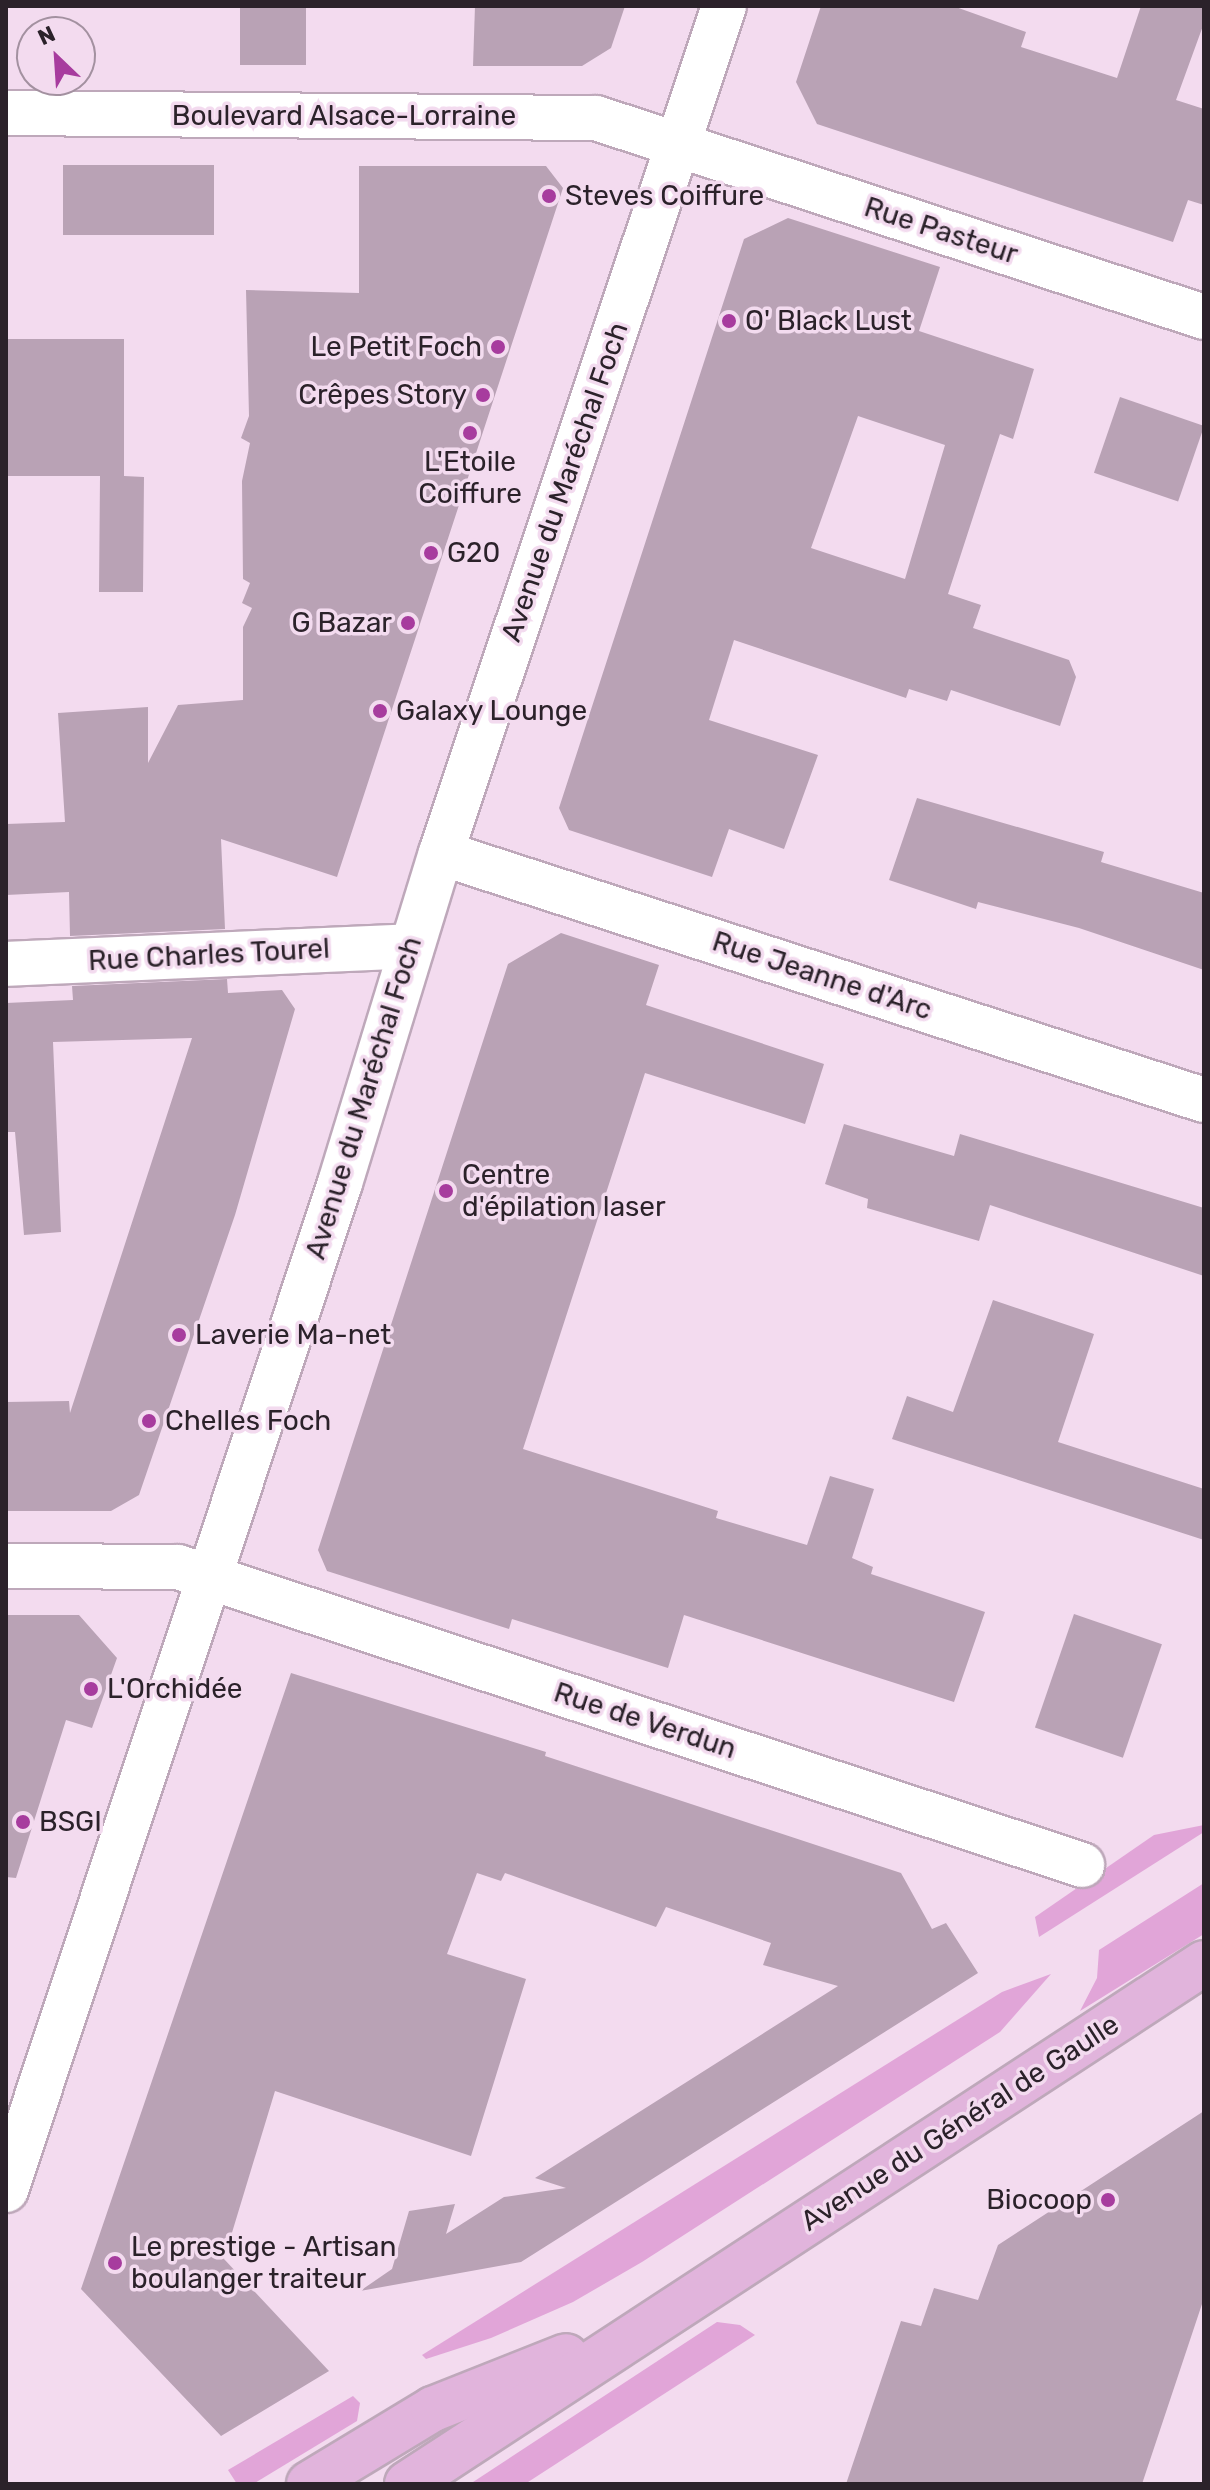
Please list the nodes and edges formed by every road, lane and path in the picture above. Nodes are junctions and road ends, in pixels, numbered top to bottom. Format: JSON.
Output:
{"nodes":[{"id":1,"x":724,"y":6,"type":"edge"},
{"id":2,"x":6,"y":113,"type":"edge"},
{"id":3,"x":678,"y":145,"type":"junction"},
{"id":4,"x":1204,"y":317,"type":"edge"},
{"id":5,"x":441,"y":853,"type":"junction"},
{"id":6,"x":412,"y":946,"type":"junction"},
{"id":7,"x":6,"y":964,"type":"edge"},
{"id":8,"x":1204,"y":1100,"type":"edge"},
{"id":9,"x":6,"y":1566,"type":"edge"},
{"id":10,"x":208,"y":1576,"type":"junction"},
{"id":11,"x":1082,"y":1865,"type":"dead end"},
{"id":12,"x":1204,"y":1963,"type":"edge"},
{"id":13,"x":6,"y":2190,"type":"edge"},
{"id":14,"x":714,"y":2280,"type":"junction"},
{"id":15,"x":309,"y":2484,"type":"edge"},
{"id":16,"x":407,"y":2484,"type":"edge"}],
"edges":[{"from":1,"to":3,"type":"street","name":"Avenue du Maréchal Foch"},
{"from":2,"to":3,"type":"street","name":"Boulevard Alsace-Lorraine"},
{"from":3,"to":4,"type":"street","name":"Rue Pasteur"},
{"from":3,"to":5,"type":"street","name":"Avenue du Maréchal Foch"},
{"from":5,"to":6,"type":"street","name":"Avenue du Maréchal Foch"},
{"from":5,"to":8,"type":"street","name":"Rue Jeanne d'Arc"},
{"from":6,"to":7,"type":"street","name":"Rue Charles Tourel"},
{"from":6,"to":10,"type":"street","name":"Avenue du Maréchal Foch"},
{"from":9,"to":10,"type":"street","name":"Rue de Verdun"},
{"from":10,"to":11,"type":"street","name":"Rue de Verdun"},
{"from":10,"to":13,"type":"street","name":"Avenue du Maréchal Foch"},
{"from":12,"to":14,"type":"main road","name":"Avenue du Général de Gaulle"},
{"from":14,"to":15,"type":"main road","name":"Avenue du Général de Gaulle"},
{"from":14,"to":16,"type":"main road","name":"Avenue du Général de Gaulle"}]}
